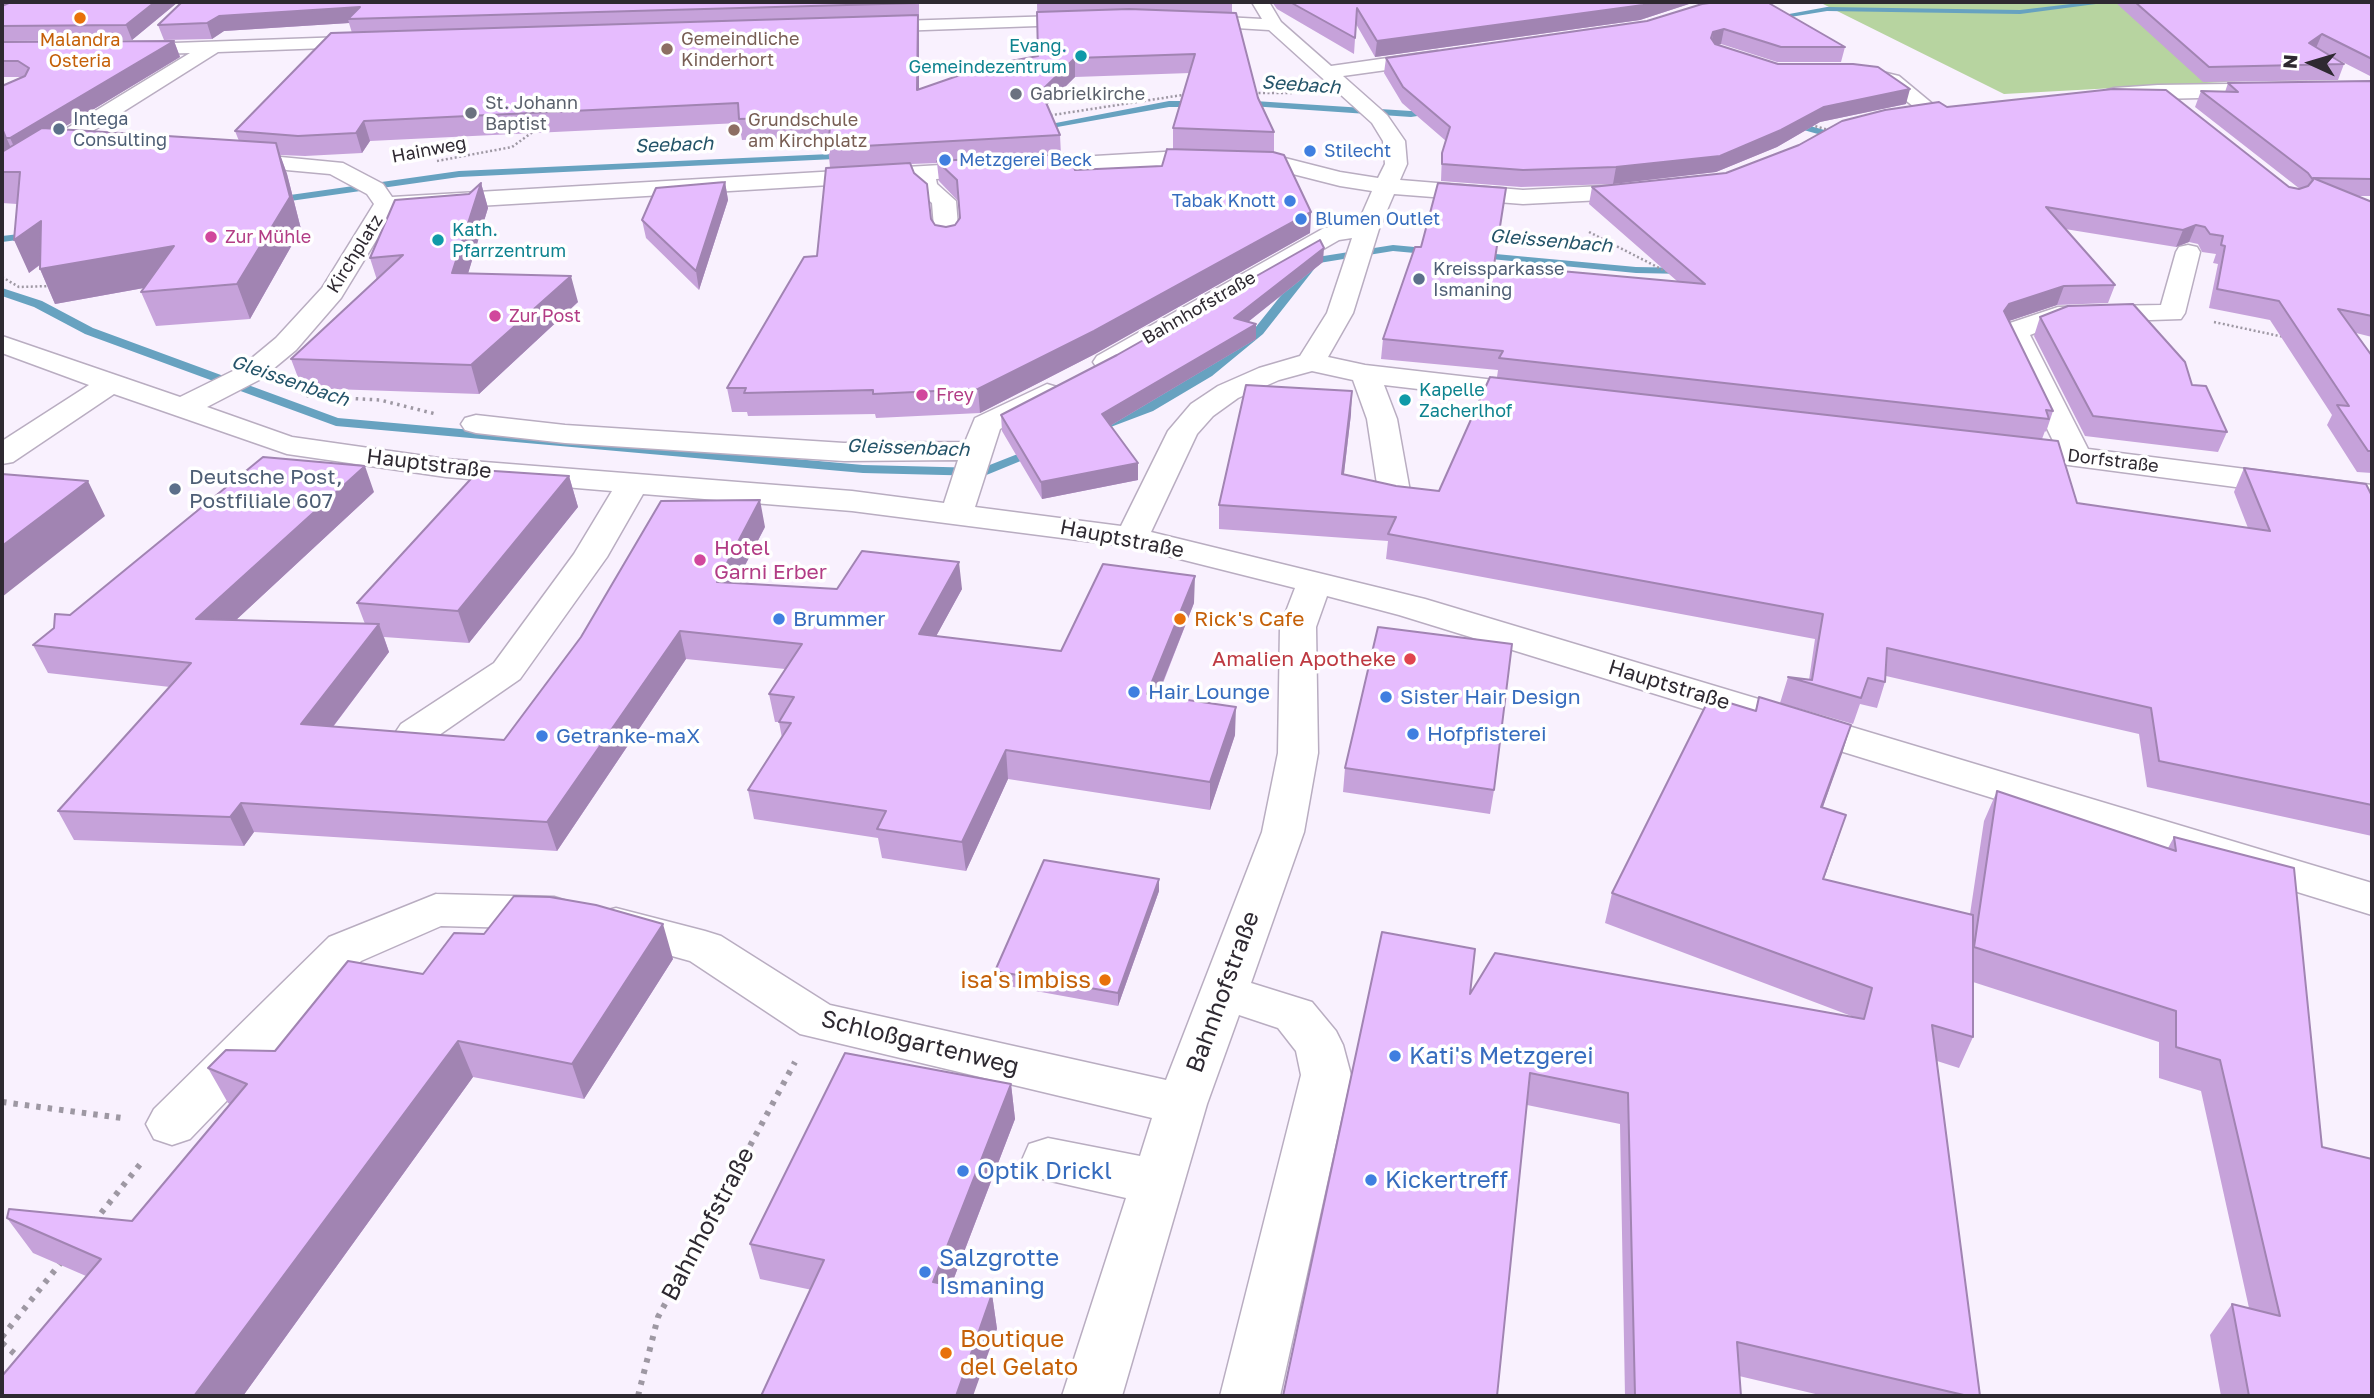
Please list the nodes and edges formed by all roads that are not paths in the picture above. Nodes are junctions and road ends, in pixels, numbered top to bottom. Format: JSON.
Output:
{"nodes":[{"id":1,"x":1260,"y":2,"type":"edge"},
{"id":2,"x":1102,"y":19,"type":"edge"},
{"id":3,"x":1171,"y":20,"type":"edge"},
{"id":4,"x":1274,"y":25,"type":"junction"},
{"id":5,"x":854,"y":27,"type":"edge"},
{"id":6,"x":162,"y":30,"type":"edge"},
{"id":7,"x":399,"y":41,"type":"edge"},
{"id":8,"x":211,"y":48,"type":"junction"},
{"id":9,"x":109,"y":49,"type":"edge"},
{"id":10,"x":136,"y":49,"type":"junction"},
{"id":11,"x":1459,"y":54,"type":"edge"},
{"id":12,"x":2337,"y":69,"type":"edge"},
{"id":13,"x":1849,"y":71,"type":"edge"},
{"id":14,"x":1328,"y":72,"type":"junction"},
{"id":15,"x":2372,"y":88,"type":"edge"},
{"id":16,"x":2158,"y":90,"type":"junction"},
{"id":17,"x":2091,"y":96,"type":"edge"},
{"id":18,"x":1956,"y":108,"type":"edge"},
{"id":19,"x":1930,"y":110,"type":"junction"},
{"id":20,"x":2188,"y":115,"type":"edge"},
{"id":21,"x":1829,"y":130,"type":"edge"},
{"id":22,"x":52,"y":148,"type":"junction"},
{"id":23,"x":94,"y":150,"type":"edge"},
{"id":24,"x":205,"y":157,"type":"edge"},
{"id":25,"x":924,"y":173,"type":"junction"},
{"id":26,"x":2,"y":178,"type":"edge"},
{"id":27,"x":1386,"y":186,"type":"junction"},
{"id":28,"x":1668,"y":188,"type":"edge"},
{"id":29,"x":375,"y":192,"type":"junction"},
{"id":30,"x":947,"y":239,"type":"edge"},
{"id":31,"x":1362,"y":245,"type":"junction"},
{"id":32,"x":2188,"y":252,"type":"edge"},
{"id":33,"x":2,"y":344,"type":"edge"},
{"id":34,"x":1311,"y":362,"type":"junction"},
{"id":35,"x":1365,"y":374,"type":"junction"},
{"id":36,"x":111,"y":383,"type":"junction"},
{"id":37,"x":1570,"y":398,"type":"edge"},
{"id":38,"x":194,"y":402,"type":"junction"},
{"id":39,"x":476,"y":424,"type":"road end"},
{"id":40,"x":1980,"y":445,"type":"edge"},
{"id":41,"x":2,"y":455,"type":"edge"},
{"id":42,"x":2076,"y":456,"type":"junction"},
{"id":43,"x":968,"y":478,"type":"junction"},
{"id":44,"x":634,"y":483,"type":"junction"},
{"id":45,"x":2372,"y":495,"type":"edge"},
{"id":46,"x":1395,"y":497,"type":"edge"},
{"id":47,"x":1132,"y":537,"type":"junction"},
{"id":48,"x":1314,"y":583,"type":"junction"},
{"id":49,"x":415,"y":733,"type":"edge"},
{"id":50,"x":2372,"y":899,"type":"edge"},
{"id":51,"x":1223,"y":992,"type":"junction"},
{"id":52,"x":1182,"y":1104,"type":"junction"},
{"id":53,"x":172,"y":1124,"type":"road end"},
{"id":54,"x":1048,"y":1160,"type":"dead end"},
{"id":55,"x":1157,"y":1182,"type":"junction"},
{"id":56,"x":1092,"y":1396,"type":"edge"},
{"id":57,"x":1250,"y":1396,"type":"edge"}],
"edges":[{"from":1,"to":4,"type":"street"},
{"from":2,"to":5,"type":"street"},
{"from":3,"to":4,"type":"street"},
{"from":4,"to":14,"type":"street"},
{"from":6,"to":10,"type":"street"},
{"from":7,"to":8,"type":"street"},
{"from":8,"to":10,"type":"street"},
{"from":8,"to":22,"type":"street"},
{"from":9,"to":10,"type":"street"},
{"from":11,"to":14,"type":"street"},
{"from":12,"to":15,"type":"street"},
{"from":13,"to":19,"type":"street"},
{"from":14,"to":27,"type":"street"},
{"from":15,"to":16,"type":"street"},
{"from":16,"to":17,"type":"street"},
{"from":16,"to":20,"type":"street"},
{"from":18,"to":19,"type":"street"},
{"from":19,"to":21,"type":"street"},
{"from":22,"to":23,"type":"street"},
{"from":22,"to":26,"type":"street"},
{"from":24,"to":29,"type":"street","name":"Kirchplatz"},
{"from":25,"to":27,"type":"street"},
{"from":25,"to":29,"type":"street"},
{"from":25,"to":30,"type":"street"},
{"from":27,"to":28,"type":"street"},
{"from":27,"to":31,"type":"street"},
{"from":29,"to":38,"type":"street","name":"Kirchplatz"},
{"from":31,"to":34,"type":"street"},
{"from":31,"to":43,"type":"street","name":"Bahnhofstraße"},
{"from":32,"to":42,"type":"street"},
{"from":33,"to":36,"type":"street","name":"Hauptstraße"},
{"from":34,"to":35,"type":"street"},
{"from":34,"to":47,"type":"street"},
{"from":35,"to":37,"type":"street"},
{"from":35,"to":46,"type":"street"},
{"from":36,"to":38,"type":"street","name":"Hauptstraße"},
{"from":36,"to":41,"type":"street"},
{"from":38,"to":44,"type":"street","name":"Hauptstraße"},
{"from":39,"to":43,"type":"street","name":"Hauptstraße"},
{"from":40,"to":42,"type":"street","name":"Dorfstraße"},
{"from":42,"to":45,"type":"street","name":"Dorfstraße"},
{"from":43,"to":44,"type":"street","name":"Hauptstraße"},
{"from":43,"to":47,"type":"street","name":"Hauptstraße"},
{"from":44,"to":49,"type":"street"},
{"from":47,"to":48,"type":"street","name":"Hauptstraße"},
{"from":48,"to":50,"type":"street","name":"Hauptstraße"},
{"from":48,"to":51,"type":"street","name":"Bahnhofstraße"},
{"from":51,"to":52,"type":"street","name":"Bahnhofstraße"},
{"from":51,"to":57,"type":"street"},
{"from":52,"to":53,"type":"street","name":"Schloßgartenweg"},
{"from":52,"to":55,"type":"street","name":"Bahnhofstraße"},
{"from":54,"to":55,"type":"street"},
{"from":55,"to":56,"type":"street","name":"Bahnhofstraße"}]}
